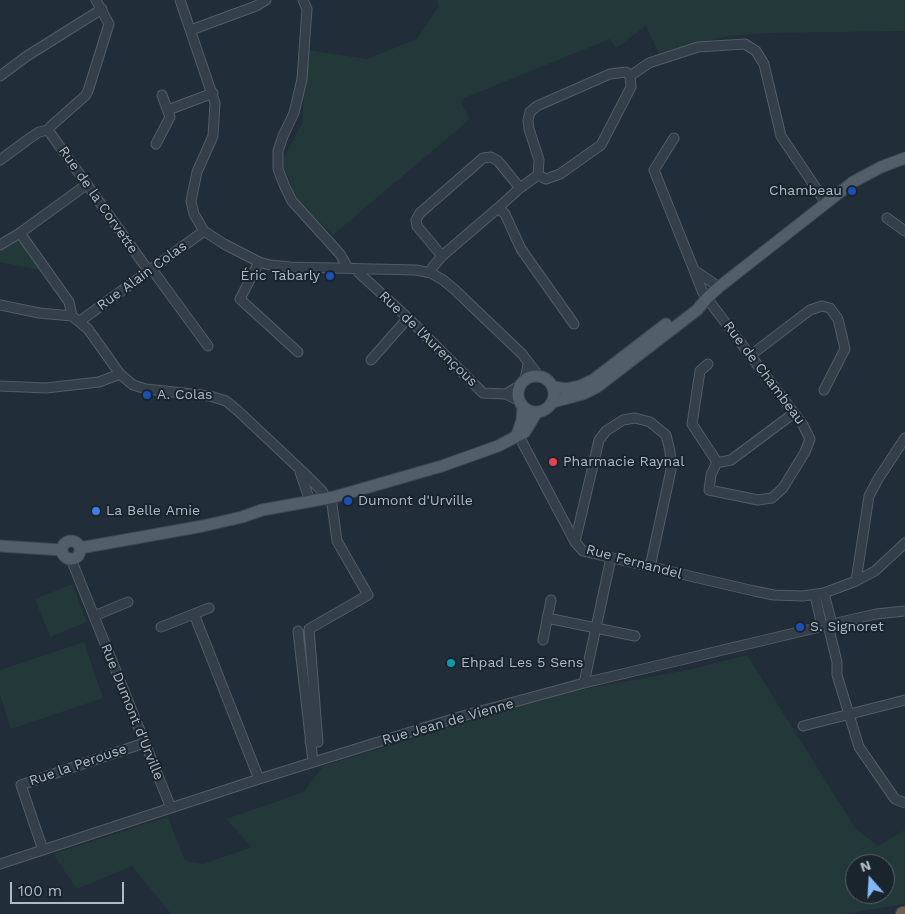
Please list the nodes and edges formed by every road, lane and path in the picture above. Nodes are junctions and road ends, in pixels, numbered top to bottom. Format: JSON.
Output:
{"nodes":[{"id":1,"x":96,"y":0,"type":"edge"},
{"id":2,"x":180,"y":0,"type":"edge"},
{"id":3,"x":266,"y":0,"type":"edge"},
{"id":4,"x":302,"y":0,"type":"edge"},
{"id":5,"x":102,"y":9,"type":"junction"},
{"id":6,"x":191,"y":30,"type":"junction"},
{"id":7,"x":0,"y":76,"type":"edge"},
{"id":8,"x":630,"y":76,"type":"junction"},
{"id":9,"x":213,"y":93,"type":"junction"},
{"id":10,"x":162,"y":95,"type":"dead end"},
{"id":11,"x":168,"y":110,"type":"junction"},
{"id":12,"x":48,"y":130,"type":"junction"},
{"id":13,"x":674,"y":138,"type":"dead end"},
{"id":14,"x":156,"y":144,"type":"dead end"},
{"id":15,"x":905,"y":158,"type":"edge"},
{"id":16,"x":0,"y":160,"type":"edge"},
{"id":17,"x":538,"y":175,"type":"junction"},
{"id":18,"x":86,"y":185,"type":"junction"},
{"id":19,"x":520,"y":188,"type":"junction"},
{"id":20,"x":826,"y":203,"type":"junction"},
{"id":21,"x":498,"y":208,"type":"junction"},
{"id":22,"x":887,"y":218,"type":"dead end"},
{"id":23,"x":204,"y":231,"type":"junction"},
{"id":24,"x":905,"y":231,"type":"edge"},
{"id":25,"x":20,"y":233,"type":"junction"},
{"id":26,"x":0,"y":245,"type":"edge"},
{"id":27,"x":442,"y":256,"type":"junction"},
{"id":28,"x":259,"y":262,"type":"junction"},
{"id":29,"x":353,"y":268,"type":"junction"},
{"id":30,"x":150,"y":269,"type":"junction"},
{"id":31,"x":694,"y":270,"type":"junction"},
{"id":32,"x":430,"y":273,"type":"junction"},
{"id":33,"x":719,"y":287,"type":"junction"},
{"id":34,"x":707,"y":298,"type":"junction"},
{"id":35,"x":0,"y":305,"type":"edge"},
{"id":36,"x":408,"y":318,"type":"junction"},
{"id":37,"x":76,"y":319,"type":"junction"},
{"id":38,"x":574,"y":324,"type":"dead end"},
{"id":39,"x":208,"y":346,"type":"dead end"},
{"id":40,"x":298,"y":352,"type":"dead end"},
{"id":41,"x":751,"y":356,"type":"junction"},
{"id":42,"x":371,"y":360,"type":"dead end"},
{"id":43,"x":528,"y":364,"type":"junction"},
{"id":44,"x":708,"y":364,"type":"dead end"},
{"id":45,"x":120,"y":374,"type":"junction"},
{"id":46,"x":538,"y":376,"type":"junction"},
{"id":47,"x":522,"y":383,"type":"junction"},
{"id":48,"x":0,"y":386,"type":"edge"},
{"id":49,"x":554,"y":387,"type":"junction"},
{"id":50,"x":824,"y":390,"type":"dead end"},
{"id":51,"x":506,"y":394,"type":"junction"},
{"id":52,"x":553,"y":402,"type":"junction"},
{"id":53,"x":521,"y":404,"type":"junction"},
{"id":54,"x":537,"y":412,"type":"junction"},
{"id":55,"x":794,"y":412,"type":"junction"},
{"id":56,"x":518,"y":436,"type":"junction"},
{"id":57,"x":905,"y":438,"type":"edge"},
{"id":58,"x":717,"y":462,"type":"junction"},
{"id":59,"x":298,"y":467,"type":"junction"},
{"id":60,"x":328,"y":498,"type":"junction"},
{"id":61,"x":310,"y":501,"type":"junction"},
{"id":62,"x":574,"y":542,"type":"junction"},
{"id":63,"x":905,"y":543,"type":"edge"},
{"id":64,"x":0,"y":546,"type":"edge"},
{"id":65,"x":80,"y":548,"type":"junction"},
{"id":66,"x":62,"y":550,"type":"junction"},
{"id":67,"x":611,"y":558,"type":"junction"},
{"id":68,"x":71,"y":559,"type":"junction"},
{"id":69,"x":650,"y":567,"type":"junction"},
{"id":70,"x":856,"y":581,"type":"junction"},
{"id":71,"x":820,"y":594,"type":"junction"},
{"id":72,"x":552,"y":600,"type":"dead end"},
{"id":73,"x":128,"y":602,"type":"dead end"},
{"id":74,"x":210,"y":608,"type":"dead end"},
{"id":75,"x":905,"y":611,"type":"edge"},
{"id":76,"x":194,"y":614,"type":"junction"},
{"id":77,"x":94,"y":616,"type":"junction"},
{"id":78,"x":547,"y":618,"type":"junction"},
{"id":79,"x":827,"y":625,"type":"junction"},
{"id":80,"x":161,"y":627,"type":"dead end"},
{"id":81,"x":596,"y":628,"type":"junction"},
{"id":82,"x":298,"y":631,"type":"dead end"},
{"id":83,"x":635,"y":636,"type":"dead end"},
{"id":84,"x":542,"y":640,"type":"dead end"},
{"id":85,"x":584,"y":683,"type":"junction"},
{"id":86,"x":905,"y":700,"type":"edge"},
{"id":87,"x":850,"y":714,"type":"junction"},
{"id":88,"x":803,"y":726,"type":"dead end"},
{"id":89,"x":310,"y":742,"type":"junction"},
{"id":90,"x":144,"y":743,"type":"junction"},
{"id":91,"x":313,"y":762,"type":"junction"},
{"id":92,"x":259,"y":779,"type":"junction"},
{"id":93,"x":905,"y":803,"type":"edge"},
{"id":94,"x":171,"y":808,"type":"junction"},
{"id":95,"x":44,"y":850,"type":"junction"},
{"id":96,"x":0,"y":864,"type":"edge"}],
"edges":[{"from":1,"to":5,"type":"street"},
{"from":2,"to":6,"type":"street"},
{"from":3,"to":6,"type":"street"},
{"from":4,"to":29,"type":"street","name":"Rue de l'Aurençous"},
{"from":5,"to":7,"type":"street"},
{"from":5,"to":12,"type":"street"},
{"from":6,"to":9,"type":"street"},
{"from":8,"to":17,"type":"street"},
{"from":8,"to":17,"type":"street"},
{"from":8,"to":20,"type":"street"},
{"from":9,"to":11,"type":"street"},
{"from":9,"to":23,"type":"street"},
{"from":10,"to":11,"type":"street"},
{"from":11,"to":14,"type":"street"},
{"from":12,"to":16,"type":"street"},
{"from":12,"to":18,"type":"street","name":"Rue de la Corvette"},
{"from":13,"to":31,"type":"street","name":"Rue de Chambeau"},
{"from":15,"to":20,"type":"main road"},
{"from":17,"to":19,"type":"street"},
{"from":18,"to":25,"type":"street"},
{"from":18,"to":30,"type":"street","name":"Rue de la Corvette"},
{"from":19,"to":21,"type":"street"},
{"from":19,"to":27,"type":"street"},
{"from":20,"to":33,"type":"main road"},
{"from":21,"to":27,"type":"street"},
{"from":21,"to":38,"type":"street"},
{"from":22,"to":24,"type":"street"},
{"from":23,"to":28,"type":"street"},
{"from":23,"to":30,"type":"street","name":"Rue Alain Colas"},
{"from":25,"to":26,"type":"street"},
{"from":25,"to":37,"type":"street"},
{"from":27,"to":32,"type":"street"},
{"from":28,"to":29,"type":"street"},
{"from":28,"to":40,"type":"street"},
{"from":29,"to":32,"type":"street"},
{"from":29,"to":36,"type":"street","name":"Rue de l'Aurençous"},
{"from":30,"to":37,"type":"street","name":"Rue Alain Colas"},
{"from":30,"to":39,"type":"street","name":"Rue de la Corvette"},
{"from":31,"to":33,"type":"street"},
{"from":31,"to":34,"type":"street","name":"Rue de Chambeau"},
{"from":32,"to":43,"type":"street"},
{"from":33,"to":34,"type":"main road"},
{"from":34,"to":41,"type":"street","name":"Rue de Chambeau"},
{"from":34,"to":49,"type":"main road"},
{"from":34,"to":52,"type":"main road"},
{"from":35,"to":37,"type":"street"},
{"from":36,"to":42,"type":"street"},
{"from":36,"to":51,"type":"street","name":"Rue de l'Aurençous"},
{"from":37,"to":45,"type":"street"},
{"from":41,"to":50,"type":"street"},
{"from":41,"to":55,"type":"street","name":"Rue de Chambeau"},
{"from":43,"to":46,"type":"street"},
{"from":43,"to":47,"type":"street"},
{"from":44,"to":58,"type":"street"},
{"from":45,"to":48,"type":"street"},
{"from":45,"to":59,"type":"street"},
{"from":46,"to":47,"type":"main road"},
{"from":46,"to":49,"type":"main road"},
{"from":47,"to":51,"type":"street"},
{"from":47,"to":53,"type":"main road"},
{"from":49,"to":52,"type":"main road"},
{"from":51,"to":53,"type":"street","name":"Rue de l'Aurençous"},
{"from":52,"to":54,"type":"main road"},
{"from":53,"to":54,"type":"main road"},
{"from":53,"to":56,"type":"main road"},
{"from":54,"to":56,"type":"main road"},
{"from":55,"to":58,"type":"street"},
{"from":55,"to":58,"type":"street","name":"Rue de Chambeau"},
{"from":56,"to":60,"type":"main road"},
{"from":56,"to":62,"type":"street","name":"Rue Fernandel"},
{"from":57,"to":70,"type":"street"},
{"from":59,"to":60,"type":"street"},
{"from":59,"to":61,"type":"street"},
{"from":60,"to":61,"type":"main road"},
{"from":60,"to":89,"type":"street"},
{"from":61,"to":65,"type":"main road"},
{"from":62,"to":67,"type":"street","name":"Rue Fernandel"},
{"from":62,"to":69,"type":"street"},
{"from":63,"to":70,"type":"street","name":"Rue Fernandel"},
{"from":64,"to":66,"type":"main road"},
{"from":65,"to":66,"type":"main road"},
{"from":65,"to":68,"type":"main road"},
{"from":66,"to":68,"type":"main road"},
{"from":67,"to":69,"type":"street","name":"Rue Fernandel"},
{"from":67,"to":81,"type":"street"},
{"from":68,"to":77,"type":"street","name":"Rue Dumont d'Urville"},
{"from":69,"to":71,"type":"street","name":"Rue Fernandel"},
{"from":70,"to":71,"type":"street","name":"Rue Fernandel"},
{"from":71,"to":79,"type":"street"},
{"from":72,"to":78,"type":"street"},
{"from":73,"to":77,"type":"street"},
{"from":74,"to":76,"type":"street"},
{"from":75,"to":79,"type":"street","name":"Rue Jean de Vienne"},
{"from":76,"to":80,"type":"street"},
{"from":76,"to":92,"type":"street"},
{"from":77,"to":90,"type":"street","name":"Rue Dumont d'Urville"},
{"from":78,"to":81,"type":"street"},
{"from":78,"to":84,"type":"street"},
{"from":79,"to":85,"type":"street","name":"Rue Jean de Vienne"},
{"from":79,"to":87,"type":"street"},
{"from":81,"to":83,"type":"street"},
{"from":81,"to":85,"type":"street"},
{"from":82,"to":89,"type":"street"},
{"from":85,"to":91,"type":"street","name":"Rue Jean de Vienne"},
{"from":86,"to":87,"type":"street"},
{"from":87,"to":88,"type":"street"},
{"from":87,"to":93,"type":"street"},
{"from":89,"to":91,"type":"street"},
{"from":90,"to":94,"type":"street","name":"Rue Dumont d'Urville"},
{"from":90,"to":95,"type":"street","name":"Rue la Perouse"},
{"from":91,"to":92,"type":"street","name":"Rue Jean de Vienne"},
{"from":92,"to":94,"type":"street","name":"Rue Jean de Vienne"},
{"from":94,"to":95,"type":"street","name":"Rue Jean de Vienne"},
{"from":95,"to":96,"type":"street","name":"Rue Jean de Vienne"}]}
